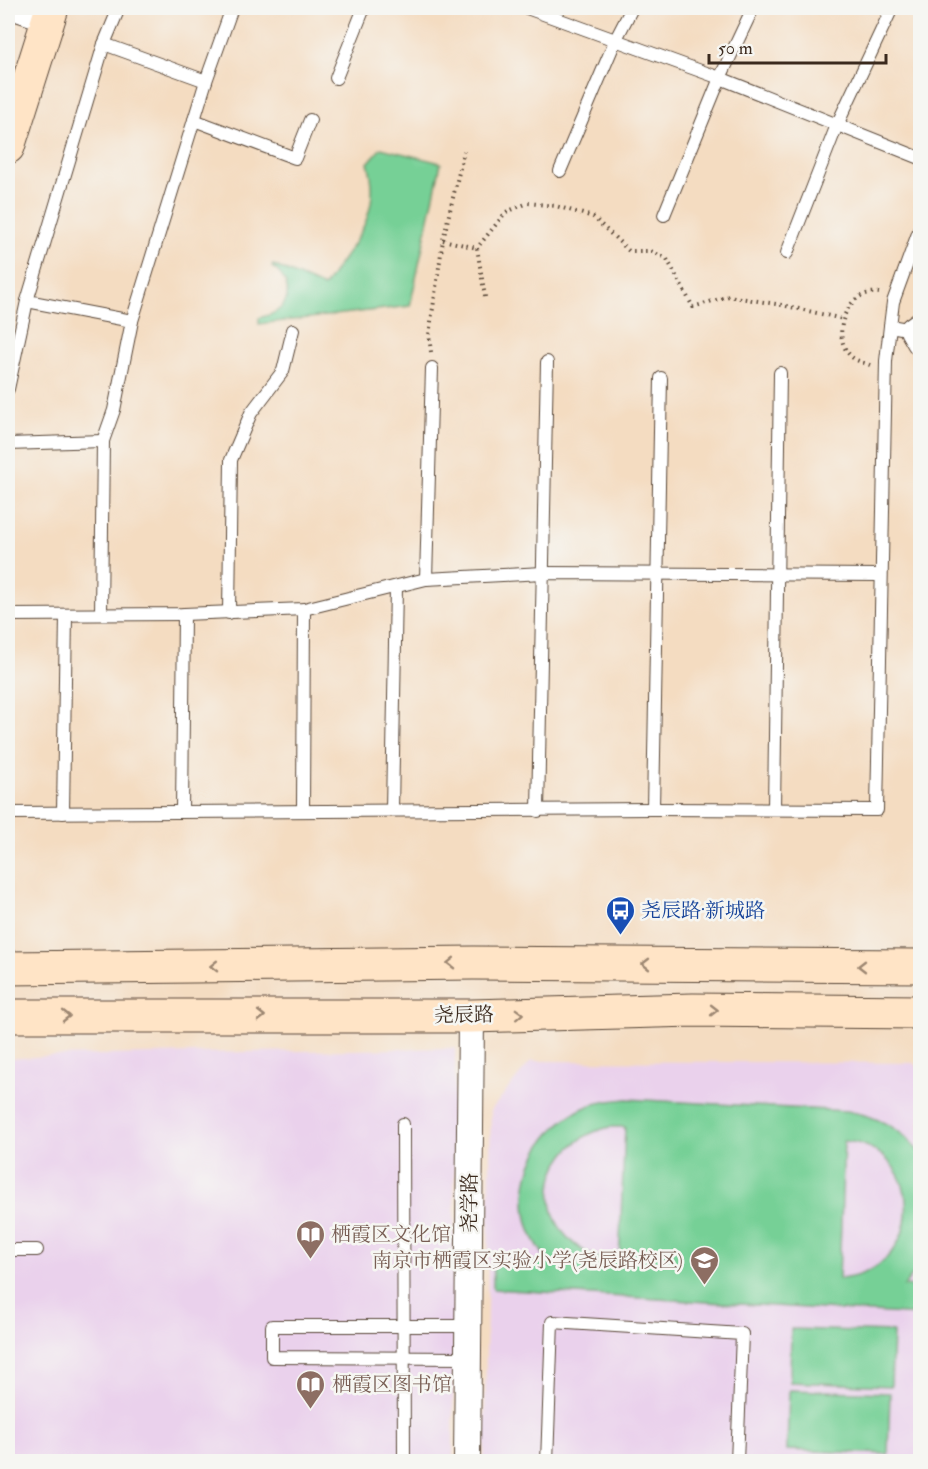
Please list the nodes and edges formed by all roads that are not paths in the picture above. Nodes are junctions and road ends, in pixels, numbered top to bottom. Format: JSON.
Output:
{"nodes":[{"id":1,"x":119,"y":8,"type":"edge"},
{"id":2,"x":232,"y":8,"type":"edge"},
{"id":3,"x":364,"y":8,"type":"edge"},
{"id":4,"x":528,"y":8,"type":"edge"},
{"id":5,"x":632,"y":8,"type":"edge"},
{"id":6,"x":753,"y":8,"type":"edge"},
{"id":7,"x":892,"y":8,"type":"edge"},
{"id":8,"x":40,"y":10,"type":"edge"},
{"id":9,"x":616,"y":39,"type":"junction"},
{"id":10,"x":104,"y":44,"type":"junction"},
{"id":11,"x":336,"y":78,"type":"dead end"},
{"id":12,"x":720,"y":78,"type":"junction"},
{"id":13,"x":8,"y":80,"type":"edge"},
{"id":14,"x":206,"y":81,"type":"junction"},
{"id":15,"x":194,"y":120,"type":"junction"},
{"id":16,"x":310,"y":120,"type":"dead end"},
{"id":17,"x":837,"y":125,"type":"junction"},
{"id":18,"x":8,"y":147,"type":"edge"},
{"id":19,"x":921,"y":158,"type":"edge"},
{"id":20,"x":560,"y":171,"type":"dead end"},
{"id":21,"x":664,"y":215,"type":"dead end"},
{"id":22,"x":921,"y":228,"type":"edge"},
{"id":23,"x":787,"y":253,"type":"dead end"},
{"id":24,"x":27,"y":301,"type":"junction"},
{"id":25,"x":132,"y":321,"type":"junction"},
{"id":26,"x":293,"y":330,"type":"dead end"},
{"id":27,"x":911,"y":330,"type":"edge"},
{"id":28,"x":547,"y":362,"type":"dead end"},
{"id":29,"x":432,"y":368,"type":"road end"},
{"id":30,"x":780,"y":373,"type":"dead end"},
{"id":31,"x":661,"y":378,"type":"dead end"},
{"id":32,"x":8,"y":390,"type":"edge"},
{"id":33,"x":103,"y":441,"type":"junction"},
{"id":34,"x":8,"y":444,"type":"edge"},
{"id":35,"x":543,"y":573,"type":"junction"},
{"id":36,"x":659,"y":574,"type":"junction"},
{"id":37,"x":777,"y":574,"type":"junction"},
{"id":38,"x":880,"y":575,"type":"junction"},
{"id":39,"x":426,"y":579,"type":"junction"},
{"id":40,"x":396,"y":587,"type":"junction"},
{"id":41,"x":304,"y":609,"type":"junction"},
{"id":42,"x":229,"y":613,"type":"junction"},
{"id":43,"x":101,"y":614,"type":"junction"},
{"id":44,"x":184,"y":614,"type":"junction"},
{"id":45,"x":8,"y":615,"type":"edge"},
{"id":46,"x":66,"y":615,"type":"junction"},
{"id":47,"x":653,"y":809,"type":"junction"},
{"id":48,"x":774,"y":809,"type":"junction"},
{"id":49,"x":392,"y":810,"type":"junction"},
{"id":50,"x":303,"y":811,"type":"junction"},
{"id":51,"x":538,"y":811,"type":"junction"},
{"id":52,"x":182,"y":812,"type":"junction"},
{"id":53,"x":8,"y":813,"type":"edge"},
{"id":54,"x":63,"y":813,"type":"junction"},
{"id":55,"x":921,"y":966,"type":"edge"},
{"id":56,"x":8,"y":968,"type":"edge"},
{"id":57,"x":921,"y":1012,"type":"edge"},
{"id":58,"x":8,"y":1016,"type":"edge"},
{"id":59,"x":471,"y":1016,"type":"junction"},
{"id":60,"x":402,"y":1124,"type":"dead end"},
{"id":61,"x":37,"y":1250,"type":"dead end"},
{"id":62,"x":8,"y":1251,"type":"edge"},
{"id":63,"x":404,"y":1326,"type":"junction"},
{"id":64,"x":468,"y":1326,"type":"junction"},
{"id":65,"x":404,"y":1357,"type":"junction"},
{"id":66,"x":468,"y":1358,"type":"junction"},
{"id":67,"x":404,"y":1461,"type":"edge"},
{"id":68,"x":467,"y":1461,"type":"edge"},
{"id":69,"x":547,"y":1461,"type":"edge"},
{"id":70,"x":737,"y":1461,"type":"edge"}],
"edges":[{"from":1,"to":10,"type":"lane"},
{"from":2,"to":14,"type":"lane"},
{"from":3,"to":11,"type":"lane"},
{"from":4,"to":9,"type":"lane"},
{"from":5,"to":9,"type":"lane"},
{"from":6,"to":12,"type":"lane"},
{"from":7,"to":17,"type":"lane"},
{"from":8,"to":13,"type":"main road"},
{"from":8,"to":18,"type":"main road"},
{"from":9,"to":12,"type":"lane"},
{"from":9,"to":20,"type":"lane"},
{"from":10,"to":14,"type":"lane"},
{"from":10,"to":24,"type":"lane"},
{"from":12,"to":17,"type":"lane"},
{"from":12,"to":21,"type":"lane"},
{"from":14,"to":15,"type":"lane"},
{"from":15,"to":16,"type":"lane"},
{"from":15,"to":25,"type":"lane"},
{"from":17,"to":19,"type":"lane"},
{"from":17,"to":23,"type":"lane"},
{"from":22,"to":27,"type":"lane"},
{"from":24,"to":25,"type":"lane"},
{"from":24,"to":32,"type":"lane"},
{"from":25,"to":33,"type":"lane"},
{"from":26,"to":42,"type":"lane"},
{"from":27,"to":38,"type":"lane"},
{"from":28,"to":35,"type":"lane"},
{"from":29,"to":39,"type":"lane"},
{"from":30,"to":37,"type":"lane"},
{"from":31,"to":36,"type":"lane"},
{"from":33,"to":34,"type":"lane"},
{"from":33,"to":43,"type":"lane"},
{"from":35,"to":36,"type":"lane"},
{"from":35,"to":39,"type":"lane"},
{"from":35,"to":51,"type":"lane"},
{"from":36,"to":37,"type":"lane"},
{"from":36,"to":47,"type":"lane"},
{"from":37,"to":38,"type":"lane"},
{"from":37,"to":48,"type":"lane"},
{"from":38,"to":48,"type":"lane"},
{"from":39,"to":40,"type":"lane"},
{"from":40,"to":41,"type":"lane"},
{"from":40,"to":49,"type":"lane"},
{"from":41,"to":42,"type":"lane"},
{"from":41,"to":50,"type":"lane"},
{"from":42,"to":44,"type":"lane"},
{"from":43,"to":44,"type":"lane"},
{"from":43,"to":46,"type":"lane"},
{"from":44,"to":52,"type":"lane"},
{"from":45,"to":46,"type":"lane"},
{"from":46,"to":54,"type":"lane"},
{"from":47,"to":48,"type":"lane"},
{"from":47,"to":51,"type":"lane"},
{"from":49,"to":50,"type":"lane"},
{"from":49,"to":51,"type":"lane"},
{"from":50,"to":52,"type":"lane"},
{"from":52,"to":54,"type":"lane"},
{"from":53,"to":54,"type":"lane"},
{"from":55,"to":56,"type":"main road","one_way":true},
{"from":59,"to":57,"type":"main road","name":"尧辰路","one_way":true},
{"from":58,"to":59,"type":"main road","name":"尧辰路","one_way":true},
{"from":59,"to":64,"type":"street","name":"尧学路"},
{"from":60,"to":63,"type":"lane"},
{"from":61,"to":62,"type":"lane"},
{"from":63,"to":64,"type":"lane"},
{"from":63,"to":65,"type":"lane"},
{"from":63,"to":65,"type":"lane"},
{"from":64,"to":66,"type":"street","name":"尧学路"},
{"from":65,"to":66,"type":"lane"},
{"from":65,"to":67,"type":"lane"},
{"from":66,"to":68,"type":"street","name":"尧学路"},
{"from":69,"to":70,"type":"lane"}]}
